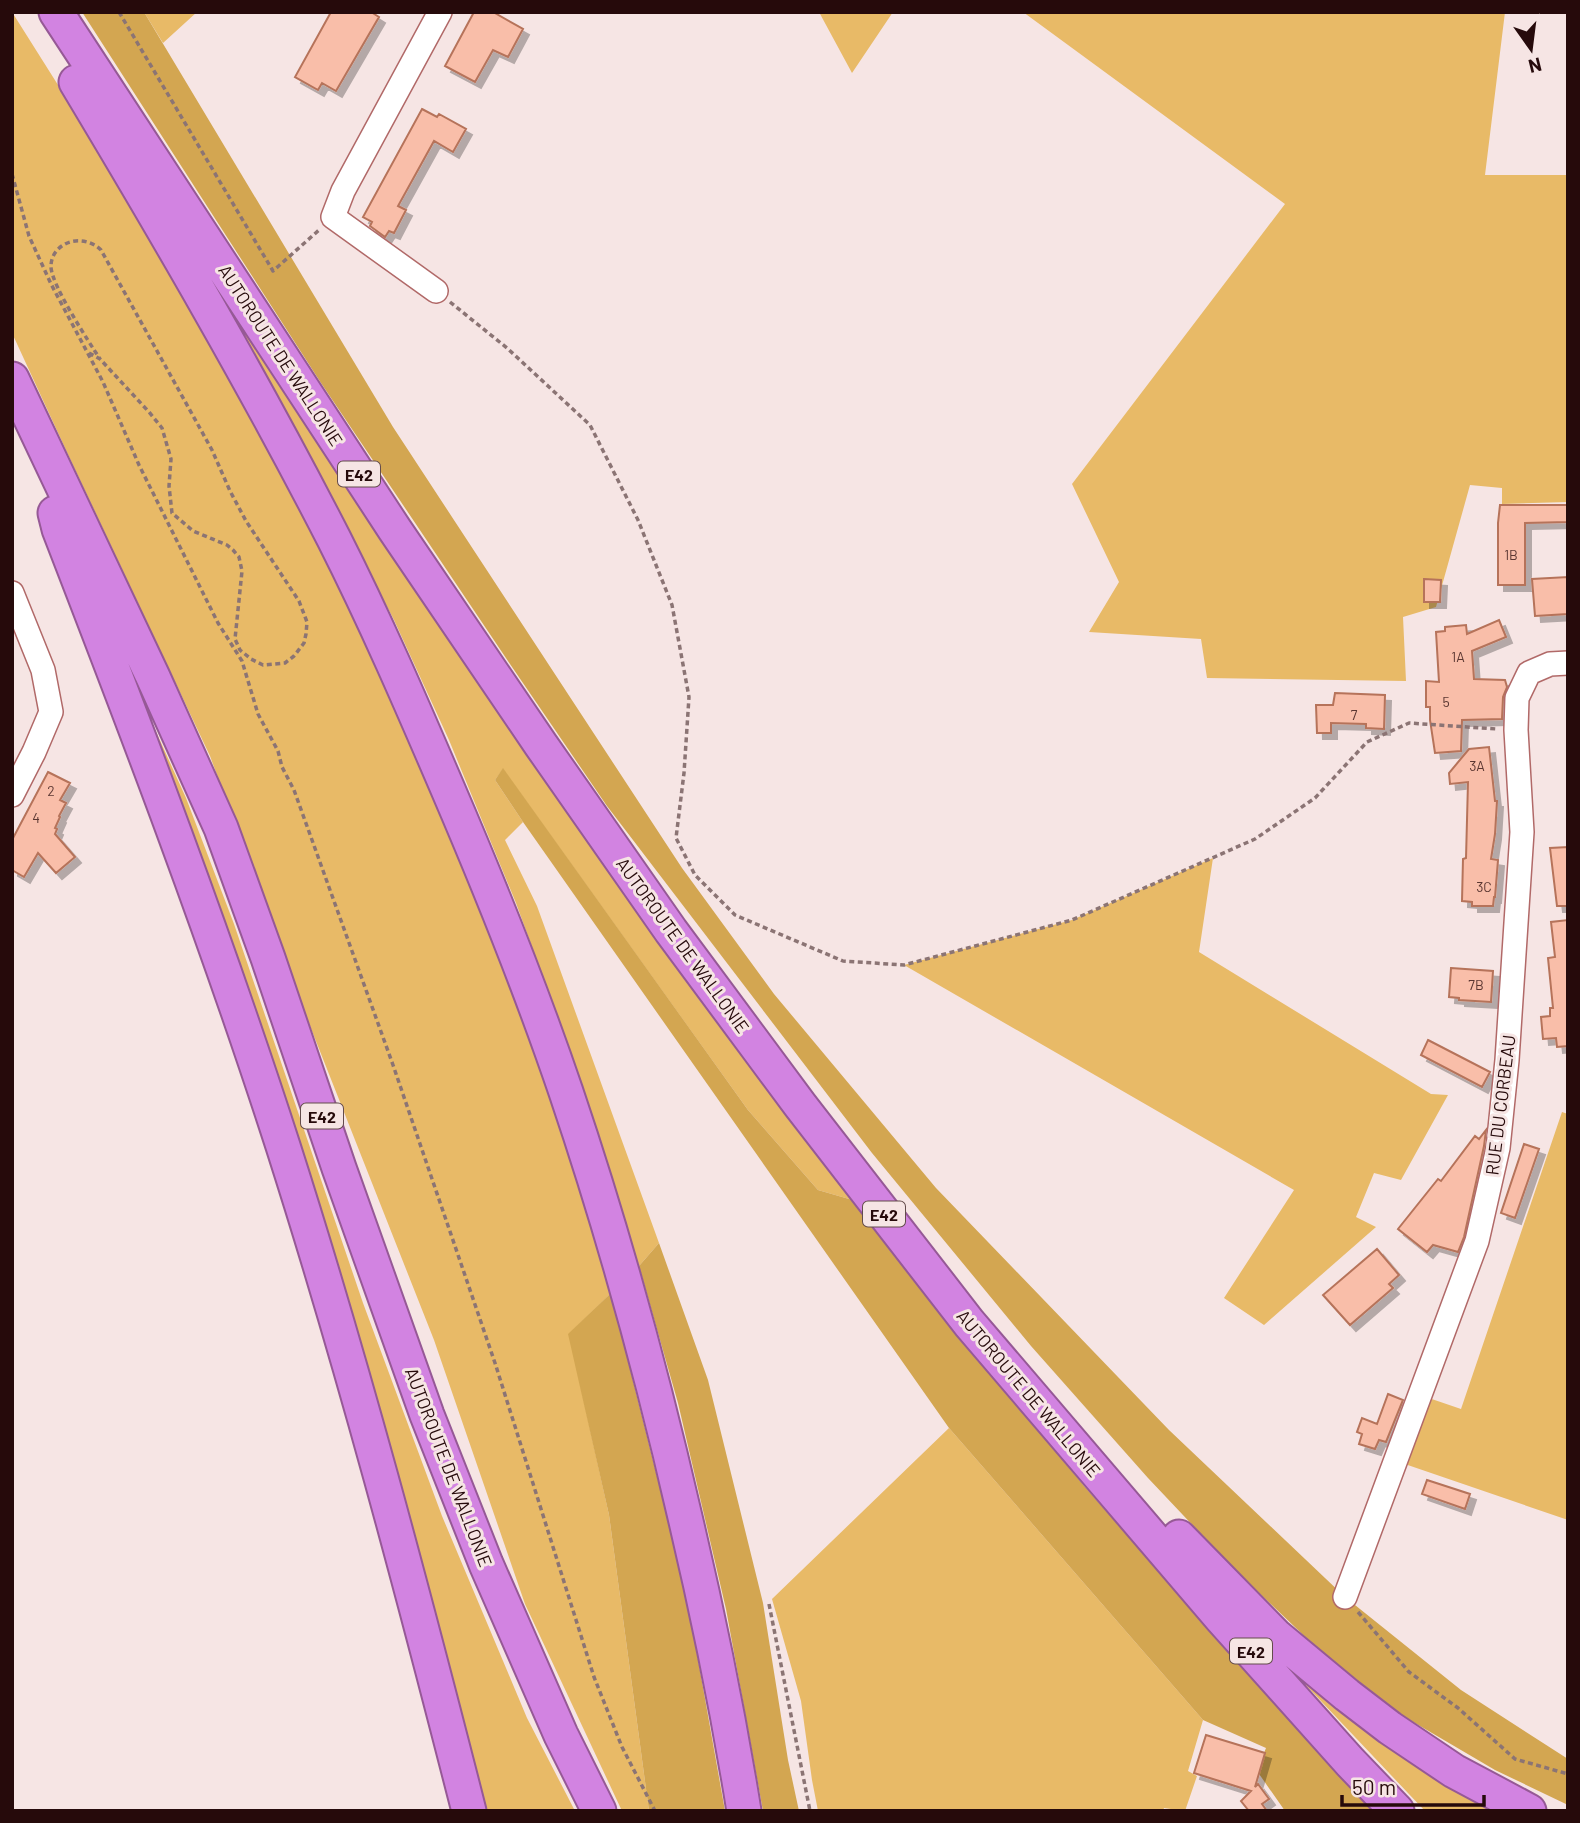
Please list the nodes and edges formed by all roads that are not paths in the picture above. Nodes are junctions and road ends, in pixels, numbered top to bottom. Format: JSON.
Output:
{"nodes":[{"id":1,"x":49,"y":12,"type":"edge"},
{"id":2,"x":56,"y":12,"type":"edge"},
{"id":3,"x":440,"y":12,"type":"edge"},
{"id":4,"x":436,"y":291,"type":"road end"},
{"id":5,"x":12,"y":379,"type":"edge"},
{"id":6,"x":34,"y":426,"type":"junction"},
{"id":7,"x":12,"y":593,"type":"edge"},
{"id":8,"x":1568,"y":663,"type":"edge"},
{"id":9,"x":12,"y":795,"type":"edge"},
{"id":10,"x":1109,"y":1488,"type":"junction"},
{"id":11,"x":1345,"y":1597,"type":"road end"},
{"id":12,"x":469,"y":1811,"type":"edge"},
{"id":13,"x":599,"y":1811,"type":"edge"},
{"id":14,"x":744,"y":1811,"type":"edge"},
{"id":15,"x":1397,"y":1811,"type":"edge"},
{"id":16,"x":1529,"y":1811,"type":"edge"}],
"edges":[{"from":1,"to":14,"type":"highway"},
{"from":2,"to":10,"type":"highway","name":"AUTOROUTE DE WALLONIE","number":"E42"},
{"from":3,"to":4,"type":"street"},
{"from":5,"to":6,"type":"highway","name":"AUTOROUTE DE WALLONIE","number":"E42"},
{"from":6,"to":12,"type":"highway"},
{"from":6,"to":13,"type":"highway","name":"AUTOROUTE DE WALLONIE","number":"E42"},
{"from":7,"to":9,"type":"street"},
{"from":8,"to":11,"type":"street","name":"RUE DU CORBEAU"},
{"from":10,"to":15,"type":"highway","name":"AUTOROUTE DE WALLONIE","number":"E42"},
{"from":10,"to":16,"type":"highway"}]}
